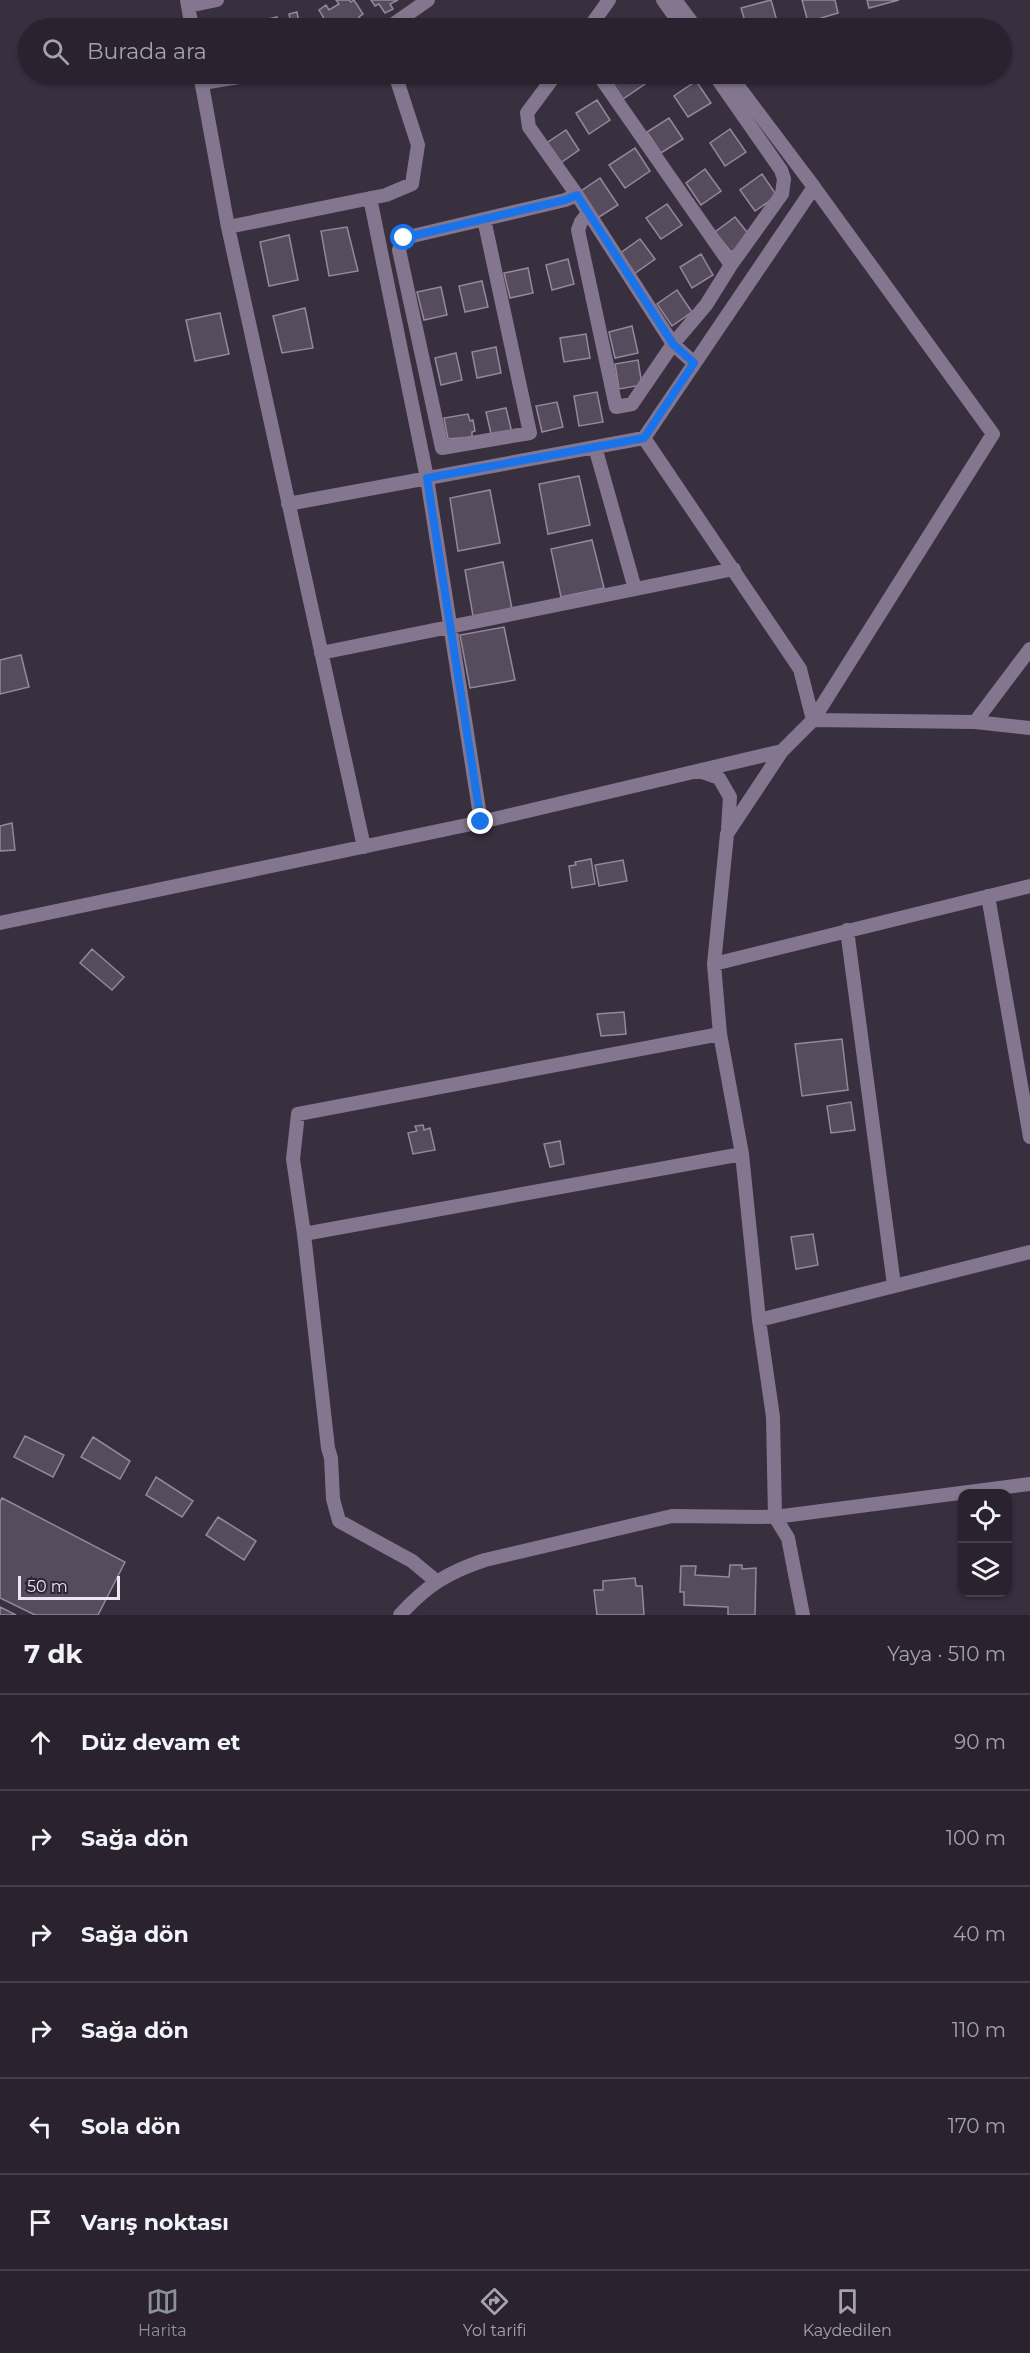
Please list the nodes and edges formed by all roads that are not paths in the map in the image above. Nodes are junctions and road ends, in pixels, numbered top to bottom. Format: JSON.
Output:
{"nodes":[{"id":1,"x":217,"y":0,"type":"edge"},
{"id":2,"x":428,"y":0,"type":"edge"},
{"id":3,"x":609,"y":0,"type":"edge"},
{"id":4,"x":663,"y":0,"type":"edge"},
{"id":5,"x":675,"y":0,"type":"edge"},
{"id":6,"x":188,"y":3,"type":"edge"},
{"id":7,"x":190,"y":18,"type":"edge"},
{"id":8,"x":402,"y":18,"type":"edge"},
{"id":9,"x":596,"y":18,"type":"edge"},
{"id":10,"x":676,"y":18,"type":"edge"},
{"id":11,"x":688,"y":18,"type":"edge"},
{"id":12,"x":202,"y":84,"type":"edge"},
{"id":13,"x":398,"y":84,"type":"edge"},
{"id":14,"x":548,"y":84,"type":"edge"},
{"id":15,"x":605,"y":84,"type":"edge"},
{"id":16,"x":721,"y":84,"type":"edge"},
{"id":17,"x":737,"y":84,"type":"edge"},
{"id":18,"x":814,"y":187,"type":"junction"},
{"id":19,"x":577,"y":195,"type":"junction"},
{"id":20,"x":369,"y":198,"type":"junction"},
{"id":21,"x":588,"y":213,"type":"junction"},
{"id":22,"x":484,"y":219,"type":"junction"},
{"id":23,"x":228,"y":227,"type":"junction"},
{"id":24,"x":731,"y":265,"type":"junction"},
{"id":25,"x":673,"y":344,"type":"junction"},
{"id":26,"x":694,"y":363,"type":"junction"},
{"id":27,"x":644,"y":438,"type":"junction"},
{"id":28,"x":595,"y":447,"type":"junction"},
{"id":29,"x":427,"y":478,"type":"junction"},
{"id":30,"x":288,"y":504,"type":"junction"},
{"id":31,"x":734,"y":569,"type":"junction"},
{"id":32,"x":634,"y":589,"type":"junction"},
{"id":33,"x":450,"y":627,"type":"junction"},
{"id":34,"x":1030,"y":649,"type":"edge"},
{"id":35,"x":321,"y":653,"type":"junction"},
{"id":36,"x":813,"y":720,"type":"junction"},
{"id":37,"x":975,"y":722,"type":"junction"},
{"id":38,"x":1030,"y":728,"type":"edge"},
{"id":39,"x":782,"y":751,"type":"junction"},
{"id":40,"x":699,"y":771,"type":"junction"},
{"id":41,"x":481,"y":822,"type":"junction"},
{"id":42,"x":727,"y":834,"type":"junction"},
{"id":43,"x":364,"y":847,"type":"junction"},
{"id":44,"x":1030,"y":886,"type":"edge"},
{"id":45,"x":988,"y":896,"type":"junction"},
{"id":46,"x":0,"y":923,"type":"edge"},
{"id":47,"x":848,"y":930,"type":"junction"},
{"id":48,"x":714,"y":964,"type":"junction"},
{"id":49,"x":720,"y":1034,"type":"junction"},
{"id":50,"x":1030,"y":1137,"type":"edge"},
{"id":51,"x":742,"y":1154,"type":"junction"},
{"id":52,"x":304,"y":1234,"type":"junction"},
{"id":53,"x":1030,"y":1252,"type":"edge"},
{"id":54,"x":894,"y":1285,"type":"junction"},
{"id":55,"x":759,"y":1320,"type":"junction"},
{"id":56,"x":1030,"y":1484,"type":"edge"},
{"id":57,"x":775,"y":1517,"type":"junction"},
{"id":58,"x":436,"y":1581,"type":"junction"},
{"id":59,"x":400,"y":1615,"type":"edge"},
{"id":60,"x":803,"y":1615,"type":"edge"}],
"edges":[{"from":1,"to":6,"type":"street"},
{"from":2,"to":8,"type":"street"},
{"from":3,"to":9,"type":"street"},
{"from":4,"to":10,"type":"street"},
{"from":5,"to":11,"type":"street"},
{"from":6,"to":7,"type":"street"},
{"from":12,"to":23,"type":"street"},
{"from":13,"to":20,"type":"street"},
{"from":14,"to":19,"type":"street"},
{"from":15,"to":24,"type":"street"},
{"from":16,"to":24,"type":"street"},
{"from":17,"to":18,"type":"street"},
{"from":18,"to":26,"type":"street"},
{"from":18,"to":36,"type":"street"},
{"from":19,"to":21,"type":"street"},
{"from":19,"to":22,"type":"street"},
{"from":20,"to":23,"type":"street"},
{"from":20,"to":29,"type":"street"},
{"from":21,"to":25,"type":"street"},
{"from":21,"to":25,"type":"street"},
{"from":22,"to":22,"type":"street"},
{"from":23,"to":30,"type":"street"},
{"from":24,"to":25,"type":"street"},
{"from":25,"to":26,"type":"street"},
{"from":26,"to":27,"type":"street"},
{"from":27,"to":28,"type":"street"},
{"from":27,"to":31,"type":"street"},
{"from":28,"to":29,"type":"street"},
{"from":28,"to":32,"type":"street"},
{"from":29,"to":30,"type":"street"},
{"from":29,"to":33,"type":"street"},
{"from":30,"to":35,"type":"street"},
{"from":31,"to":32,"type":"street"},
{"from":31,"to":36,"type":"street"},
{"from":32,"to":33,"type":"street"},
{"from":33,"to":35,"type":"street"},
{"from":33,"to":41,"type":"street"},
{"from":34,"to":37,"type":"street"},
{"from":35,"to":43,"type":"street"},
{"from":36,"to":37,"type":"street"},
{"from":36,"to":39,"type":"street"},
{"from":37,"to":38,"type":"street"},
{"from":39,"to":40,"type":"street"},
{"from":39,"to":42,"type":"street"},
{"from":40,"to":41,"type":"street"},
{"from":40,"to":42,"type":"street"},
{"from":41,"to":43,"type":"street"},
{"from":42,"to":48,"type":"street"},
{"from":43,"to":46,"type":"street"},
{"from":44,"to":45,"type":"street"},
{"from":45,"to":47,"type":"street"},
{"from":45,"to":50,"type":"street"},
{"from":47,"to":48,"type":"street"},
{"from":47,"to":54,"type":"street"},
{"from":48,"to":49,"type":"street"},
{"from":49,"to":51,"type":"street"},
{"from":49,"to":52,"type":"street"},
{"from":51,"to":52,"type":"street"},
{"from":51,"to":55,"type":"street"},
{"from":52,"to":58,"type":"street"},
{"from":53,"to":54,"type":"street"},
{"from":54,"to":55,"type":"street"},
{"from":55,"to":57,"type":"street"},
{"from":56,"to":57,"type":"street"},
{"from":57,"to":58,"type":"street"},
{"from":57,"to":60,"type":"street"},
{"from":58,"to":59,"type":"street"}]}
